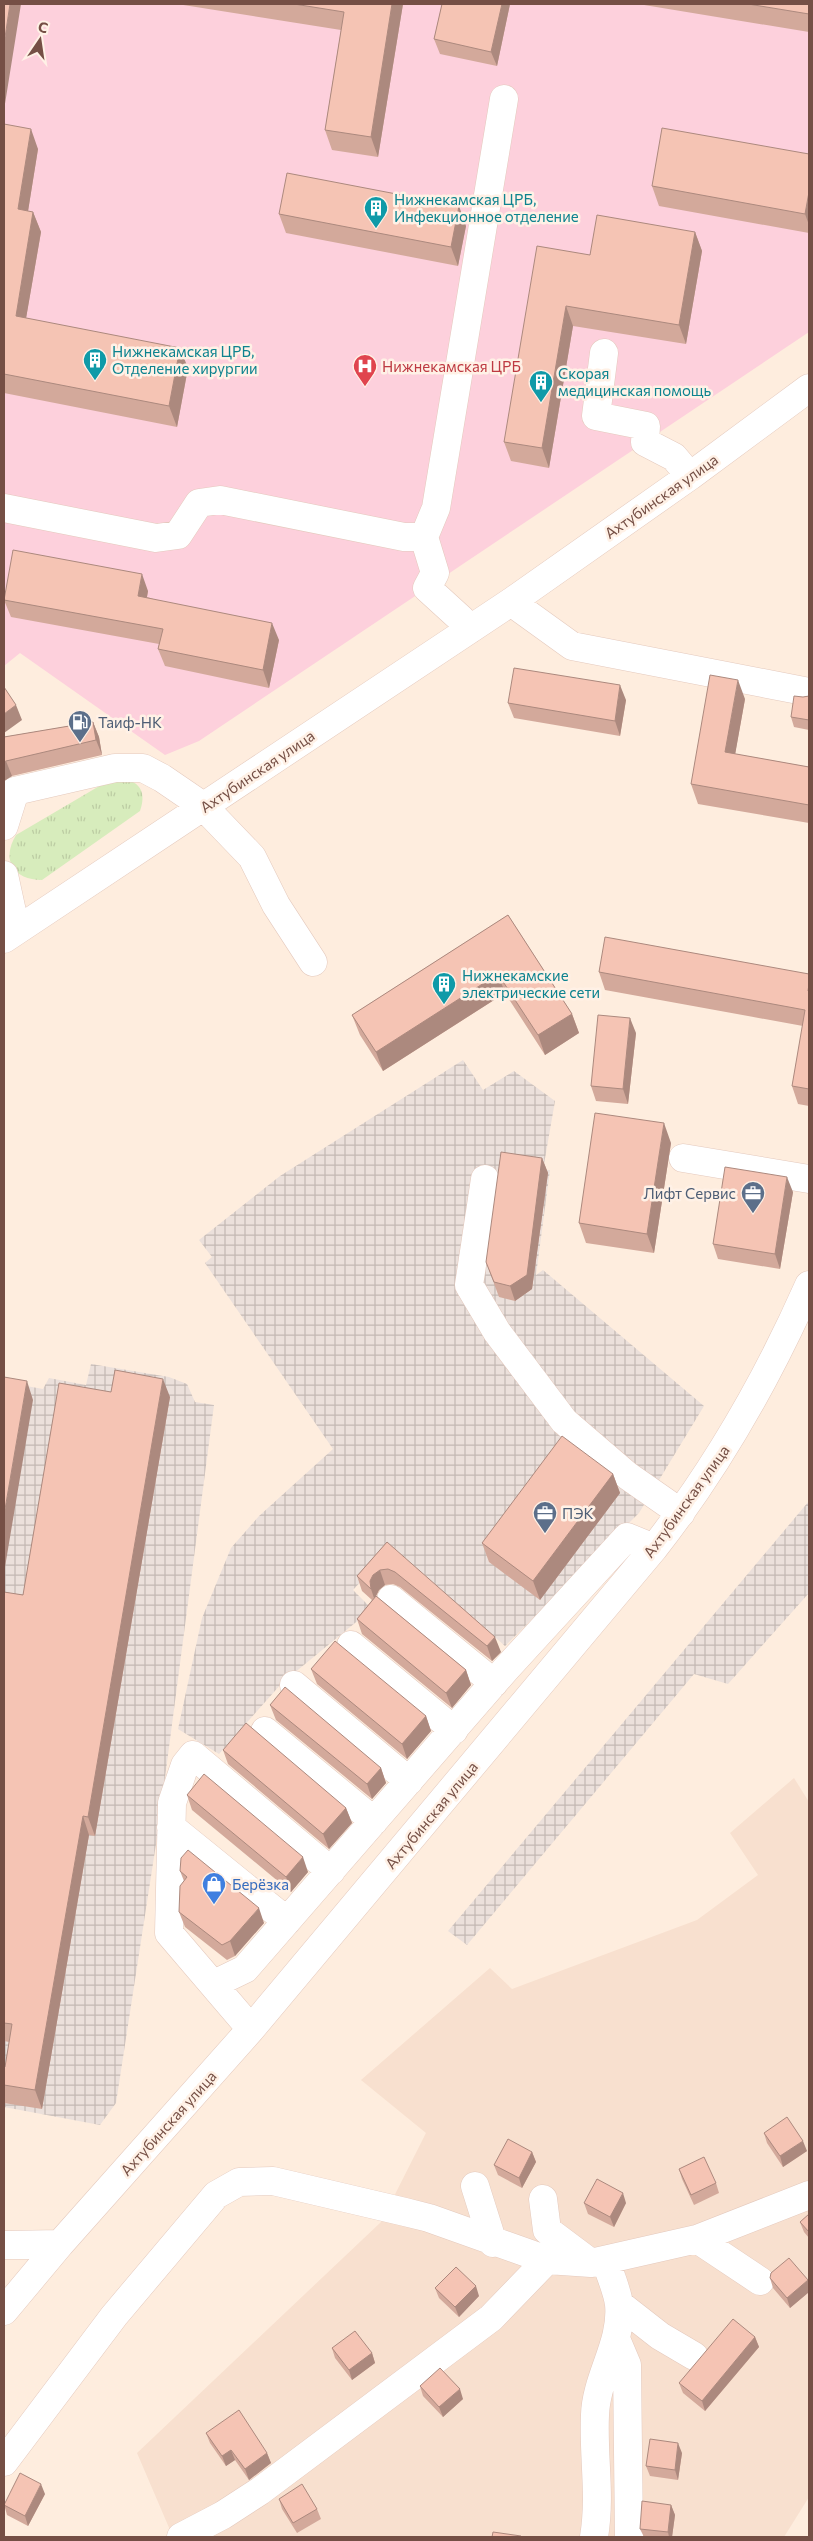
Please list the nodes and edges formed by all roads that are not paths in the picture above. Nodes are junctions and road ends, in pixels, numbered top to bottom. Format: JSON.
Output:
{"nodes":[{"id":1,"x":504,"y":99,"type":"dead end"},
{"id":2,"x":604,"y":353,"type":"dead end"},
{"id":3,"x":809,"y":388,"type":"edge"},
{"id":4,"x":690,"y":476,"type":"junction"},
{"id":5,"x":4,"y":508,"type":"edge"},
{"id":6,"x":424,"y":537,"type":"junction"},
{"id":7,"x":511,"y":602,"type":"junction"},
{"id":8,"x":468,"y":630,"type":"junction"},
{"id":9,"x":809,"y":692,"type":"edge"},
{"id":10,"x":204,"y":806,"type":"junction"},
{"id":11,"x":4,"y":826,"type":"edge"},
{"id":12,"x":4,"y":875,"type":"edge"},
{"id":13,"x":10,"y":935,"type":"edge"},
{"id":14,"x":313,"y":962,"type":"dead end"},
{"id":15,"x":683,"y":1158,"type":"dead end"},
{"id":16,"x":485,"y":1179,"type":"dead end"},
{"id":17,"x":809,"y":1179,"type":"edge"},
{"id":18,"x":809,"y":1285,"type":"edge"},
{"id":19,"x":681,"y":1513,"type":"junction"},
{"id":20,"x":654,"y":1548,"type":"junction"},
{"id":21,"x":391,"y":1599,"type":"dead end"},
{"id":22,"x":351,"y":1645,"type":"dead end"},
{"id":23,"x":494,"y":1683,"type":"junction"},
{"id":24,"x":294,"y":1685,"type":"dead end"},
{"id":25,"x":454,"y":1730,"type":"junction"},
{"id":26,"x":265,"y":1731,"type":"dead end"},
{"id":27,"x":409,"y":1781,"type":"junction"},
{"id":28,"x":374,"y":1821,"type":"junction"},
{"id":29,"x":172,"y":1827,"type":"junction"},
{"id":30,"x":331,"y":1871,"type":"junction"},
{"id":31,"x":287,"y":1921,"type":"junction"},
{"id":32,"x":214,"y":1984,"type":"junction"},
{"id":33,"x":251,"y":2029,"type":"junction"},
{"id":34,"x":475,"y":2186,"type":"dead end"},
{"id":35,"x":809,"y":2195,"type":"edge"},
{"id":36,"x":543,"y":2199,"type":"dead end"},
{"id":37,"x":697,"y":2238,"type":"junction"},
{"id":38,"x":493,"y":2243,"type":"junction"},
{"id":39,"x":60,"y":2244,"type":"junction"},
{"id":40,"x":4,"y":2245,"type":"edge"},
{"id":41,"x":547,"y":2260,"type":"junction"},
{"id":42,"x":598,"y":2262,"type":"junction"},
{"id":43,"x":760,"y":2281,"type":"dead end"},
{"id":44,"x":619,"y":2304,"type":"junction"},
{"id":45,"x":4,"y":2311,"type":"edge"},
{"id":46,"x":616,"y":2339,"type":"junction"},
{"id":47,"x":694,"y":2356,"type":"dead end"},
{"id":48,"x":4,"y":2462,"type":"edge"},
{"id":49,"x":181,"y":2537,"type":"edge"},
{"id":50,"x":594,"y":2537,"type":"edge"},
{"id":51,"x":629,"y":2537,"type":"edge"}],
"edges":[{"from":1,"to":6,"type":"street"},
{"from":2,"to":4,"type":"street"},
{"from":3,"to":4,"type":"street","name":"Ахтубинская улица"},
{"from":4,"to":7,"type":"street","name":"Ахтубинская улица"},
{"from":5,"to":6,"type":"street"},
{"from":6,"to":8,"type":"street"},
{"from":7,"to":8,"type":"street","name":"Ахтубинская улица"},
{"from":7,"to":9,"type":"street"},
{"from":8,"to":10,"type":"street","name":"Ахтубинская улица"},
{"from":10,"to":11,"type":"street"},
{"from":10,"to":13,"type":"street","name":"Ахтубинская улица"},
{"from":10,"to":14,"type":"street"},
{"from":12,"to":13,"type":"street"},
{"from":15,"to":17,"type":"street"},
{"from":16,"to":19,"type":"street"},
{"from":18,"to":19,"type":"street","name":"Ахтубинская улица"},
{"from":19,"to":20,"type":"street","name":"Ахтубинская улица"},
{"from":20,"to":23,"type":"street"},
{"from":20,"to":33,"type":"street","name":"Ахтубинская улица"},
{"from":21,"to":23,"type":"street"},
{"from":22,"to":25,"type":"street"},
{"from":23,"to":25,"type":"street"},
{"from":24,"to":27,"type":"street"},
{"from":25,"to":27,"type":"street"},
{"from":26,"to":28,"type":"street"},
{"from":27,"to":28,"type":"street"},
{"from":28,"to":30,"type":"street"},
{"from":29,"to":30,"type":"street"},
{"from":29,"to":31,"type":"street"},
{"from":29,"to":32,"type":"street"},
{"from":30,"to":31,"type":"street"},
{"from":31,"to":32,"type":"street"},
{"from":32,"to":33,"type":"street"},
{"from":33,"to":39,"type":"street","name":"Ахтубинская улица"},
{"from":34,"to":38,"type":"street"},
{"from":35,"to":37,"type":"street"},
{"from":36,"to":42,"type":"street"},
{"from":37,"to":42,"type":"street"},
{"from":37,"to":43,"type":"street"},
{"from":38,"to":41,"type":"street"},
{"from":38,"to":48,"type":"street"},
{"from":39,"to":40,"type":"street"},
{"from":39,"to":45,"type":"street","name":"Ахтубинская улица"},
{"from":41,"to":42,"type":"street"},
{"from":41,"to":49,"type":"street"},
{"from":42,"to":44,"type":"street"},
{"from":44,"to":46,"type":"street"},
{"from":44,"to":47,"type":"street"},
{"from":46,"to":50,"type":"street"},
{"from":46,"to":51,"type":"street"}]}
